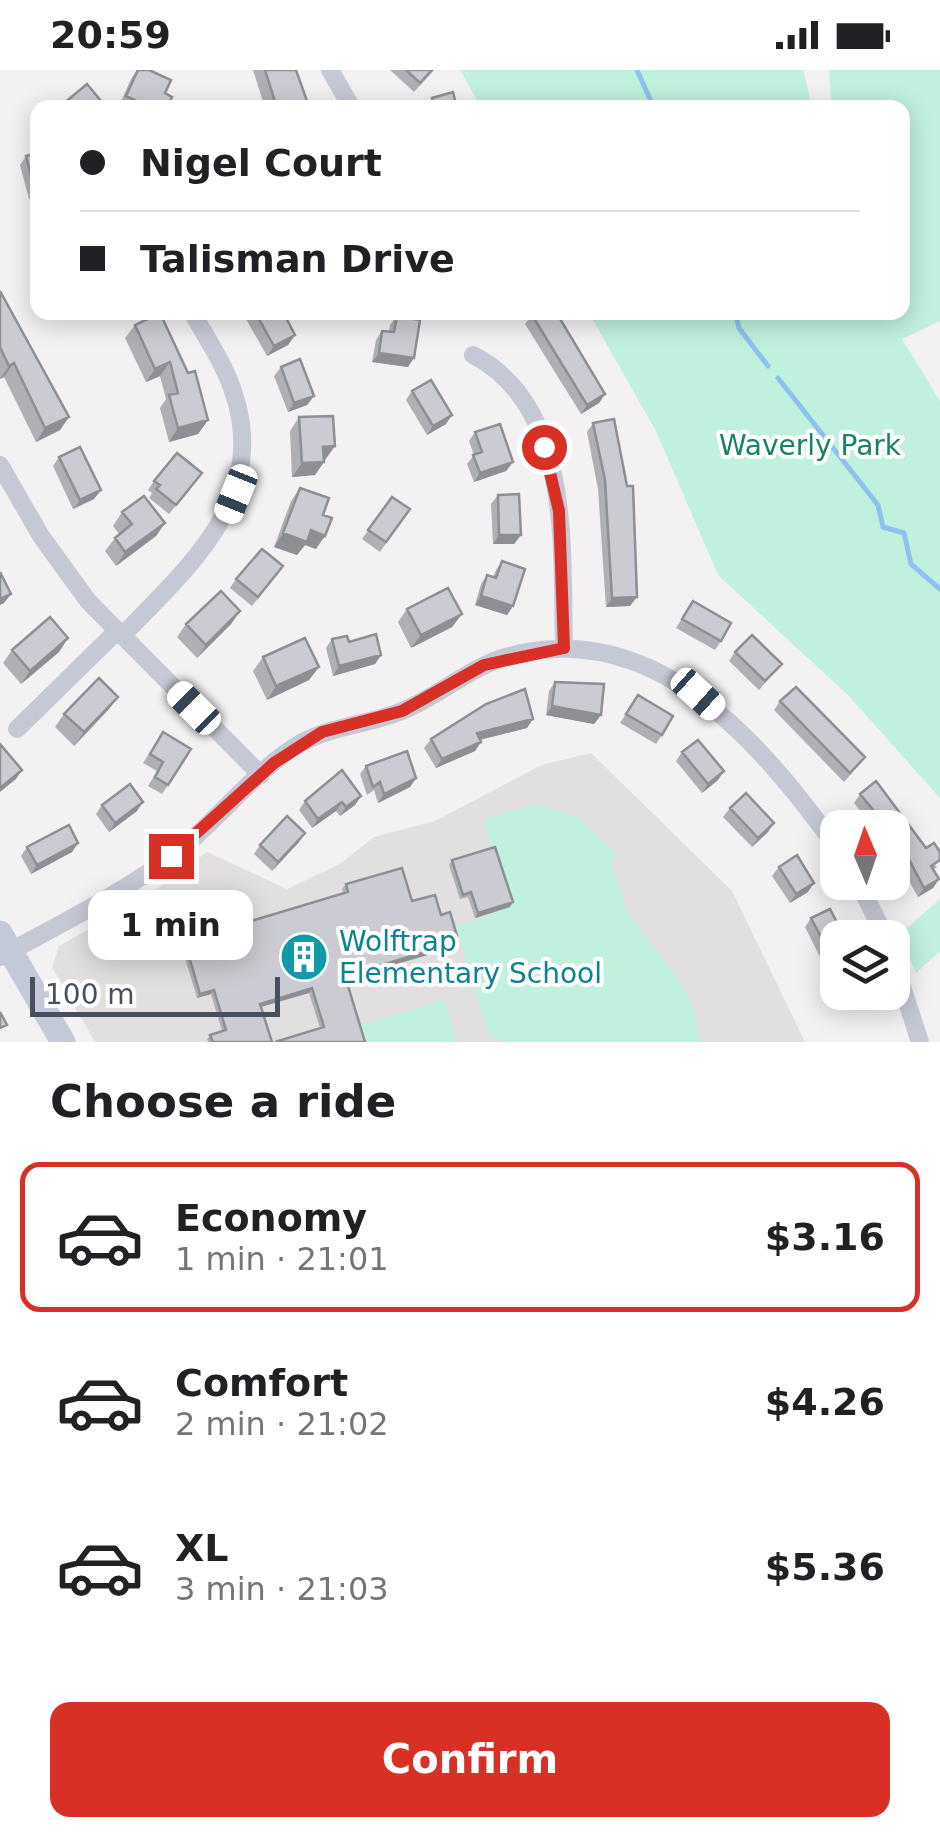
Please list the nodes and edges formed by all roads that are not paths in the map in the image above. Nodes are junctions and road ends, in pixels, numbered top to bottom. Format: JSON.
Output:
{"nodes":[{"id":1,"x":330,"y":70,"type":"edge"},
{"id":2,"x":347,"y":100,"type":"edge"},
{"id":3,"x":196,"y":320,"type":"edge"},
{"id":4,"x":473,"y":354,"type":"dead end"},
{"id":5,"x":0,"y":465,"type":"edge"},
{"id":6,"x":119,"y":633,"type":"junction"},
{"id":7,"x":564,"y":648,"type":"junction"},
{"id":8,"x":17,"y":729,"type":"dead end"},
{"id":9,"x":261,"y":775,"type":"junction"},
{"id":10,"x":820,"y":826,"type":"edge"},
{"id":11,"x":4,"y":947,"type":"edge"},
{"id":12,"x":910,"y":1010,"type":"edge"},
{"id":13,"x":63,"y":1042,"type":"edge"},
{"id":14,"x":920,"y":1042,"type":"edge"}],
"edges":[{"from":1,"to":2,"type":"street"},
{"from":3,"to":6,"type":"street"},
{"from":4,"to":7,"type":"street"},
{"from":5,"to":6,"type":"street"},
{"from":6,"to":8,"type":"street"},
{"from":6,"to":9,"type":"street"},
{"from":7,"to":9,"type":"street"},
{"from":7,"to":10,"type":"street"},
{"from":9,"to":11,"type":"street"},
{"from":11,"to":13,"type":"main road"},
{"from":12,"to":14,"type":"street"}]}
